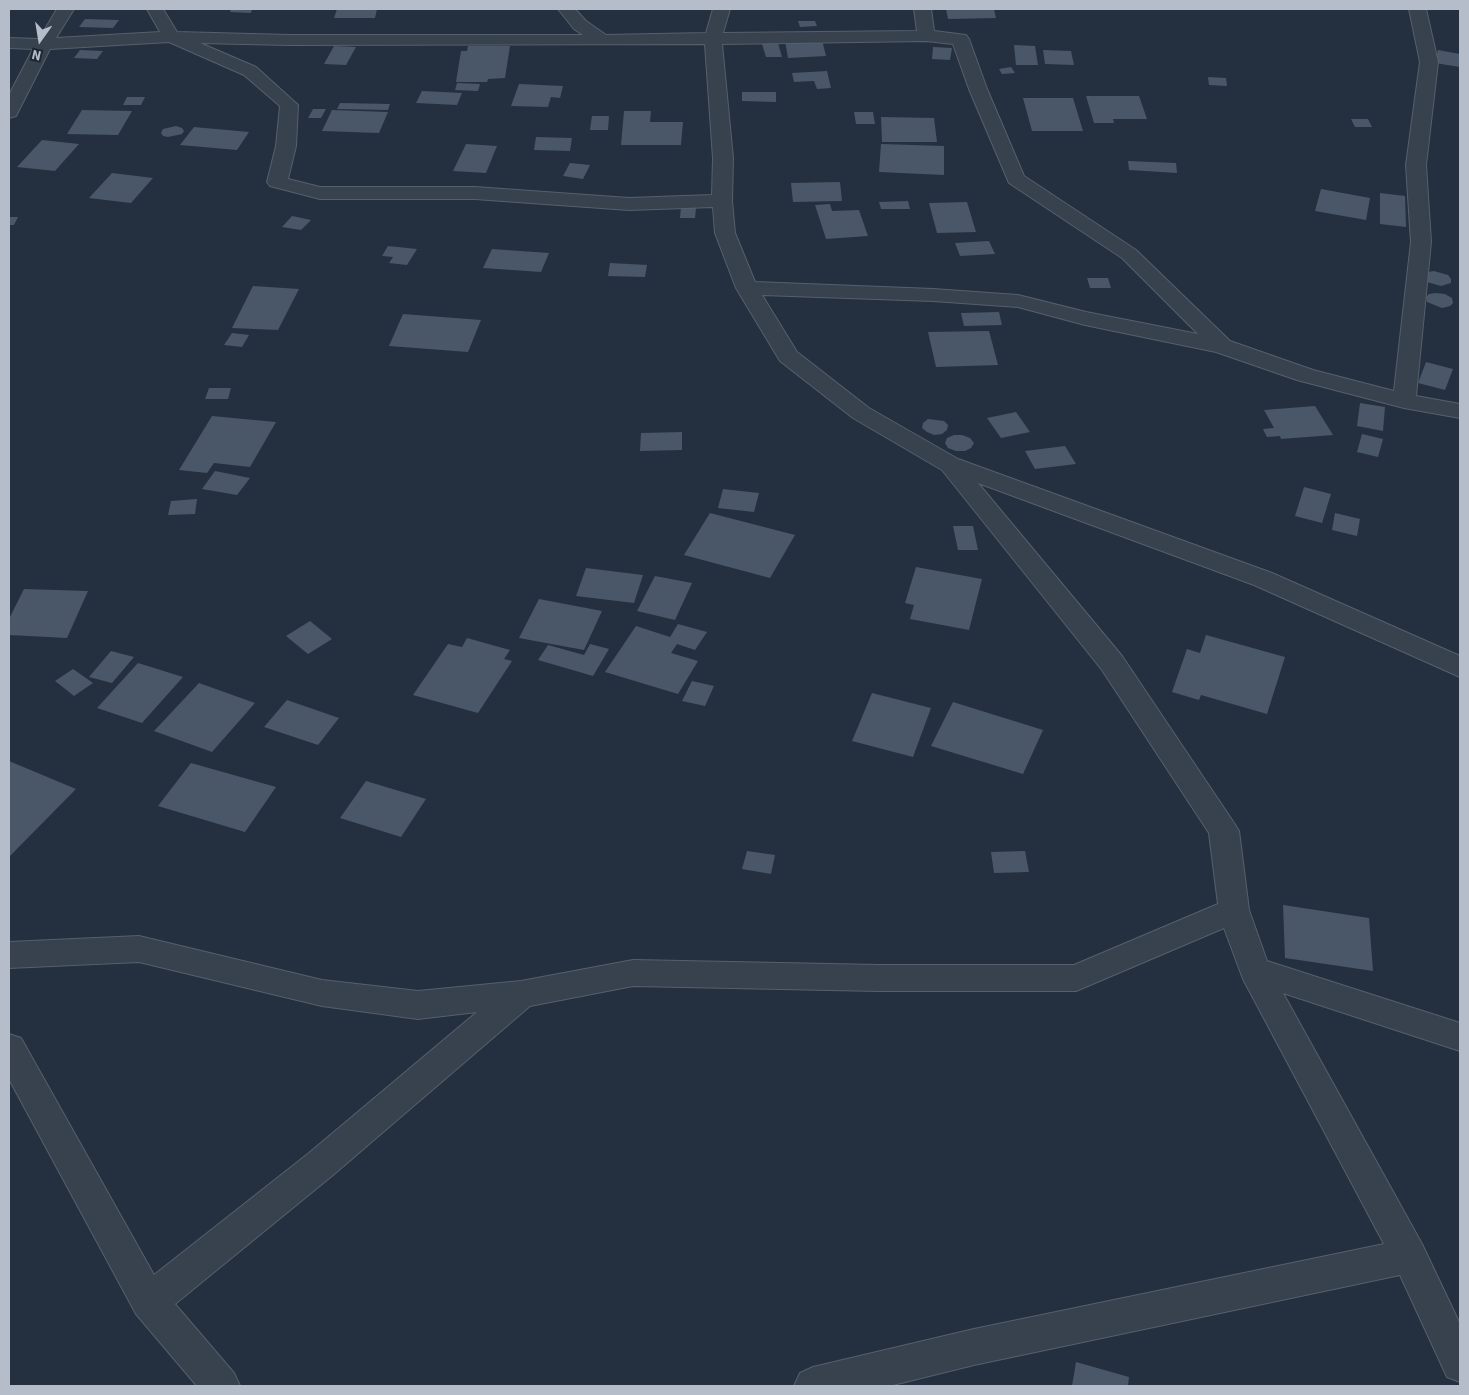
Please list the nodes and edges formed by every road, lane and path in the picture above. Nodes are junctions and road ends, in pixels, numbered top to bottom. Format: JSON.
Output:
{"nodes":[{"id":1,"x":65,"y":9,"type":"edge"},
{"id":2,"x":155,"y":9,"type":"edge"},
{"id":3,"x":566,"y":9,"type":"edge"},
{"id":4,"x":721,"y":9,"type":"edge"},
{"id":5,"x":923,"y":9,"type":"edge"},
{"id":6,"x":1418,"y":9,"type":"edge"},
{"id":7,"x":926,"y":36,"type":"junction"},
{"id":8,"x":171,"y":37,"type":"junction"},
{"id":9,"x":714,"y":38,"type":"junction"},
{"id":10,"x":602,"y":40,"type":"junction"},
{"id":11,"x":9,"y":43,"type":"edge"},
{"id":12,"x":44,"y":44,"type":"junction"},
{"id":13,"x":9,"y":112,"type":"edge"},
{"id":14,"x":722,"y":201,"type":"junction"},
{"id":15,"x":747,"y":288,"type":"junction"},
{"id":16,"x":1222,"y":346,"type":"junction"},
{"id":17,"x":1404,"y":401,"type":"junction"},
{"id":18,"x":1460,"y":411,"type":"edge"},
{"id":19,"x":950,"y":465,"type":"junction"},
{"id":20,"x":1460,"y":667,"type":"edge"},
{"id":21,"x":1234,"y":910,"type":"junction"},
{"id":22,"x":9,"y":955,"type":"edge"},
{"id":23,"x":1254,"y":970,"type":"junction"},
{"id":24,"x":521,"y":994,"type":"junction"},
{"id":25,"x":1460,"y":1037,"type":"edge"},
{"id":26,"x":9,"y":1048,"type":"edge"},
{"id":27,"x":1409,"y":1256,"type":"junction"},
{"id":28,"x":149,"y":1302,"type":"junction"},
{"id":29,"x":1460,"y":1364,"type":"edge"},
{"id":30,"x":221,"y":1386,"type":"edge"},
{"id":31,"x":814,"y":1386,"type":"edge"}],
"edges":[{"from":1,"to":12,"type":"street"},
{"from":2,"to":8,"type":"street"},
{"from":3,"to":10,"type":"street"},
{"from":4,"to":9,"type":"street"},
{"from":5,"to":7,"type":"street"},
{"from":6,"to":17,"type":"street"},
{"from":7,"to":9,"type":"street"},
{"from":7,"to":16,"type":"street"},
{"from":8,"to":10,"type":"street"},
{"from":8,"to":12,"type":"street"},
{"from":8,"to":14,"type":"street"},
{"from":9,"to":10,"type":"street"},
{"from":9,"to":14,"type":"street"},
{"from":11,"to":12,"type":"street"},
{"from":12,"to":13,"type":"street"},
{"from":14,"to":15,"type":"street"},
{"from":15,"to":16,"type":"street"},
{"from":15,"to":19,"type":"street"},
{"from":16,"to":17,"type":"street"},
{"from":17,"to":18,"type":"street"},
{"from":19,"to":20,"type":"street"},
{"from":19,"to":21,"type":"street"},
{"from":21,"to":23,"type":"street"},
{"from":21,"to":24,"type":"street"},
{"from":22,"to":24,"type":"street"},
{"from":23,"to":25,"type":"street"},
{"from":23,"to":27,"type":"street"},
{"from":24,"to":28,"type":"street"},
{"from":26,"to":28,"type":"street"},
{"from":27,"to":29,"type":"street"},
{"from":27,"to":31,"type":"street"},
{"from":28,"to":30,"type":"street"}]}
